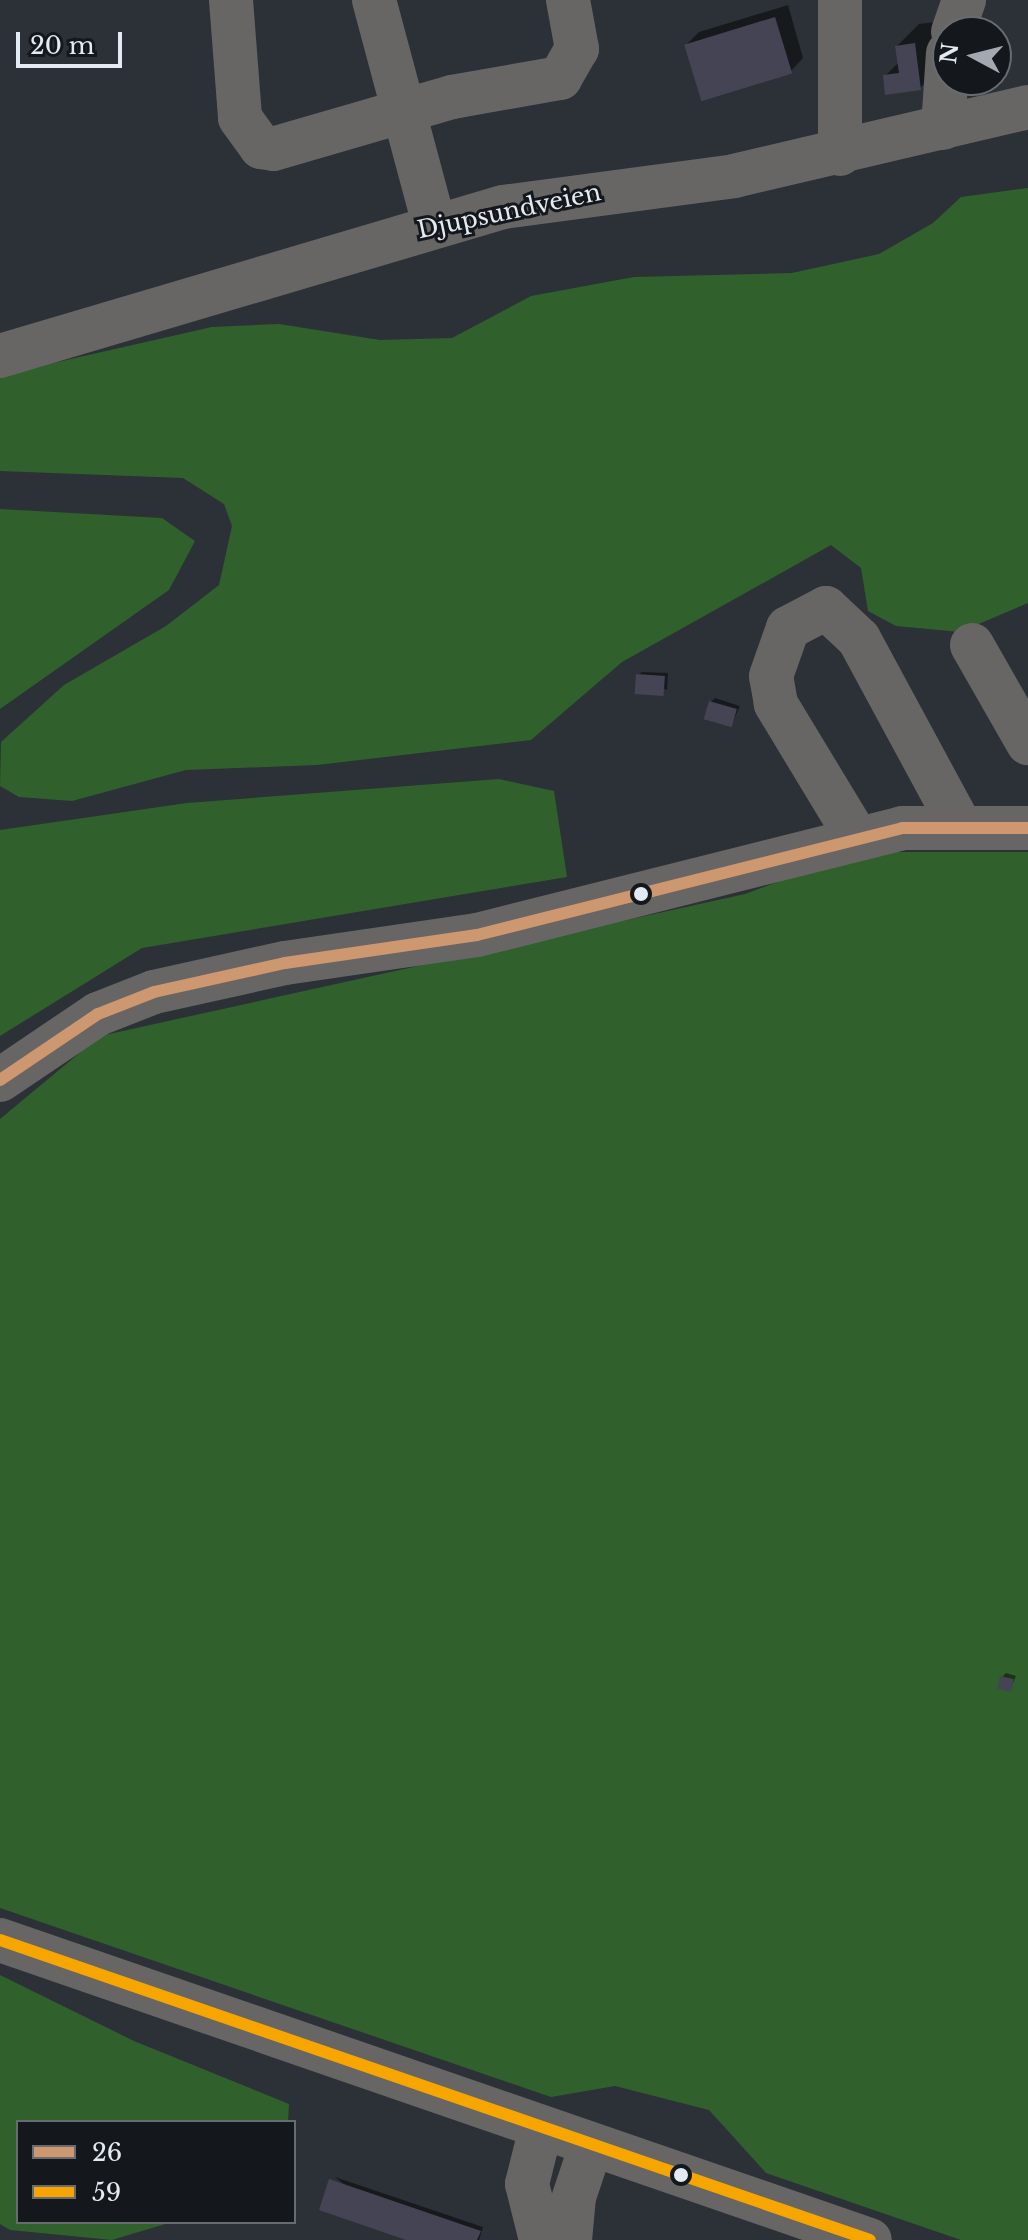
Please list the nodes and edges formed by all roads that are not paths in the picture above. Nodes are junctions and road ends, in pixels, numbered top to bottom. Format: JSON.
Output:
{"nodes":[{"id":1,"x":231,"y":0,"type":"edge"},
{"id":2,"x":374,"y":0,"type":"edge"},
{"id":3,"x":568,"y":0,"type":"edge"},
{"id":4,"x":840,"y":0,"type":"edge"},
{"id":5,"x":945,"y":96,"type":"edge"},
{"id":6,"x":1028,"y":107,"type":"edge"},
{"id":7,"x":401,"y":113,"type":"junction"},
{"id":8,"x":943,"y":128,"type":"junction"},
{"id":9,"x":840,"y":154,"type":"junction"},
{"id":10,"x":434,"y":224,"type":"junction"},
{"id":11,"x":0,"y":356,"type":"edge"},
{"id":12,"x":972,"y":645,"type":"dead end"},
{"id":13,"x":1028,"y":743,"type":"edge"},
{"id":14,"x":959,"y":824,"type":"junction"},
{"id":15,"x":1028,"y":828,"type":"edge"},
{"id":16,"x":857,"y":838,"type":"junction"},
{"id":17,"x":0,"y":1080,"type":"edge"},
{"id":18,"x":0,"y":1940,"type":"edge"},
{"id":19,"x":541,"y":2128,"type":"junction"},
{"id":20,"x":591,"y":2146,"type":"junction"},
{"id":21,"x":541,"y":2240,"type":"edge"},
{"id":22,"x":570,"y":2240,"type":"edge"},
{"id":23,"x":870,"y":2240,"type":"edge"}],
"edges":[{"from":1,"to":7,"type":"street"},
{"from":2,"to":7,"type":"street"},
{"from":3,"to":7,"type":"street"},
{"from":4,"to":9,"type":"street"},
{"from":5,"to":8,"type":"street"},
{"from":6,"to":8,"type":"street","name":"Djupsundveien"},
{"from":7,"to":10,"type":"street"},
{"from":8,"to":9,"type":"street","name":"Djupsundveien"},
{"from":9,"to":10,"type":"street","name":"Djupsundveien"},
{"from":10,"to":11,"type":"street","name":"Djupsundveien"},
{"from":12,"to":13,"type":"street"},
{"from":14,"to":15,"type":"street"},
{"from":14,"to":16,"type":"street"},
{"from":14,"to":16,"type":"street"},
{"from":16,"to":17,"type":"street"},
{"from":18,"to":19,"type":"street"},
{"from":19,"to":20,"type":"street"},
{"from":19,"to":21,"type":"street"},
{"from":20,"to":22,"type":"street"},
{"from":20,"to":23,"type":"street"}]}
